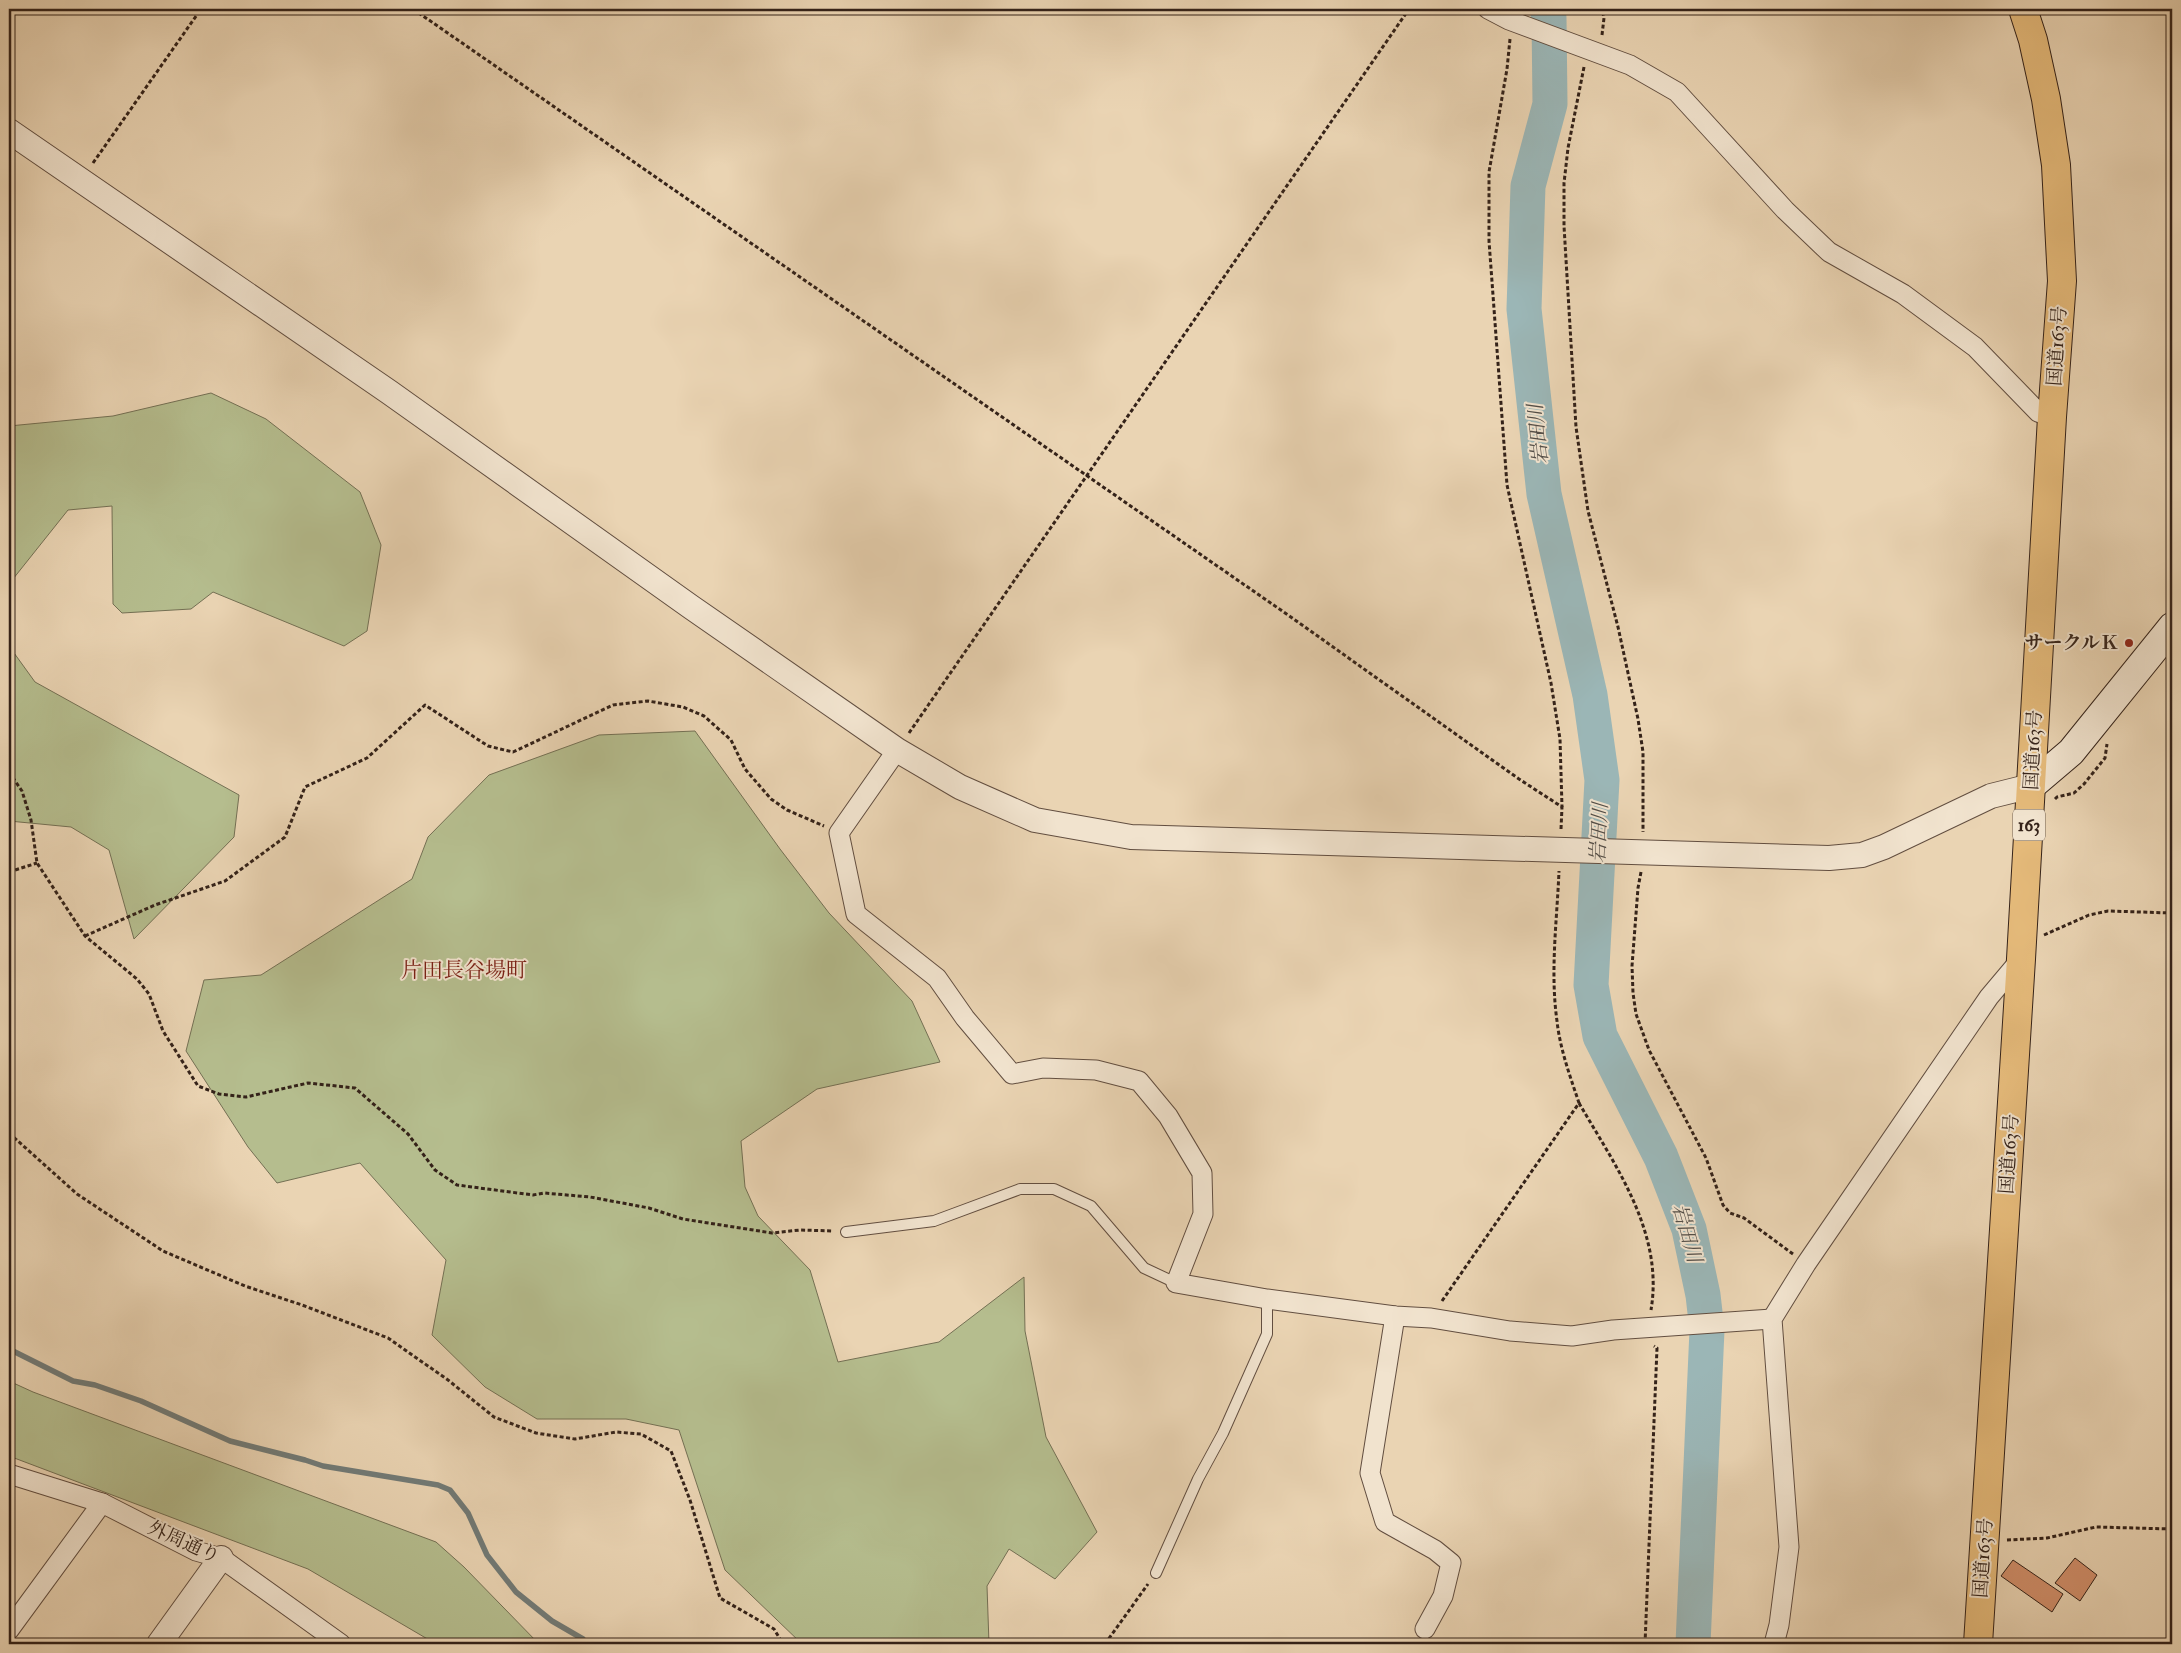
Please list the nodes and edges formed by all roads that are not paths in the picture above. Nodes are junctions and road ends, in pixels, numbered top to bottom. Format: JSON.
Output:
{"nodes":[{"id":1,"x":1488,"y":9,"type":"edge"},
{"id":2,"x":2023,"y":9,"type":"edge"},
{"id":3,"x":9,"y":131,"type":"edge"},
{"id":4,"x":2052,"y":416,"type":"junction"},
{"id":5,"x":2172,"y":627,"type":"edge"},
{"id":6,"x":897,"y":750,"type":"junction"},
{"id":7,"x":2041,"y":796,"type":"junction"},
{"id":8,"x":2022,"y":950,"type":"junction"},
{"id":9,"x":846,"y":1232,"type":"road end"},
{"id":10,"x":1176,"y":1283,"type":"junction"},
{"id":11,"x":1268,"y":1299,"type":"junction"},
{"id":12,"x":1395,"y":1316,"type":"junction"},
{"id":13,"x":1772,"y":1319,"type":"junction"},
{"id":14,"x":9,"y":1474,"type":"edge"},
{"id":15,"x":102,"y":1503,"type":"junction"},
{"id":16,"x":221,"y":1558,"type":"junction"},
{"id":17,"x":1156,"y":1573,"type":"road end"},
{"id":18,"x":1425,"y":1629,"type":"dead end"},
{"id":19,"x":9,"y":1630,"type":"edge"},
{"id":20,"x":322,"y":1639,"type":"edge"},
{"id":21,"x":159,"y":1644,"type":"edge"},
{"id":22,"x":341,"y":1644,"type":"edge"},
{"id":23,"x":1774,"y":1644,"type":"edge"},
{"id":24,"x":1978,"y":1644,"type":"edge"}],
"edges":[{"from":1,"to":4,"type":"street"},
{"from":2,"to":4,"type":"highway","name":"国道163号","number":"163"},
{"from":3,"to":6,"type":"street"},
{"from":4,"to":7,"type":"highway","name":"国道163号","number":"163"},
{"from":5,"to":7,"type":"main road"},
{"from":6,"to":7,"type":"street"},
{"from":6,"to":10,"type":"street"},
{"from":7,"to":8,"type":"highway","name":"国道163号","number":"163"},
{"from":8,"to":13,"type":"street"},
{"from":8,"to":24,"type":"highway","name":"国道163号","number":"163"},
{"from":9,"to":10,"type":"lane"},
{"from":10,"to":11,"type":"street"},
{"from":11,"to":12,"type":"street"},
{"from":11,"to":17,"type":"lane"},
{"from":12,"to":13,"type":"street"},
{"from":12,"to":18,"type":"street"},
{"from":13,"to":23,"type":"street"},
{"from":14,"to":15,"type":"street","name":"外周通り"},
{"from":15,"to":16,"type":"street","name":"外周通り"},
{"from":15,"to":19,"type":"street"},
{"from":16,"to":20,"type":"street","name":"外周通り"},
{"from":16,"to":21,"type":"street"},
{"from":20,"to":22,"type":"street","name":"外周通り"}]}
